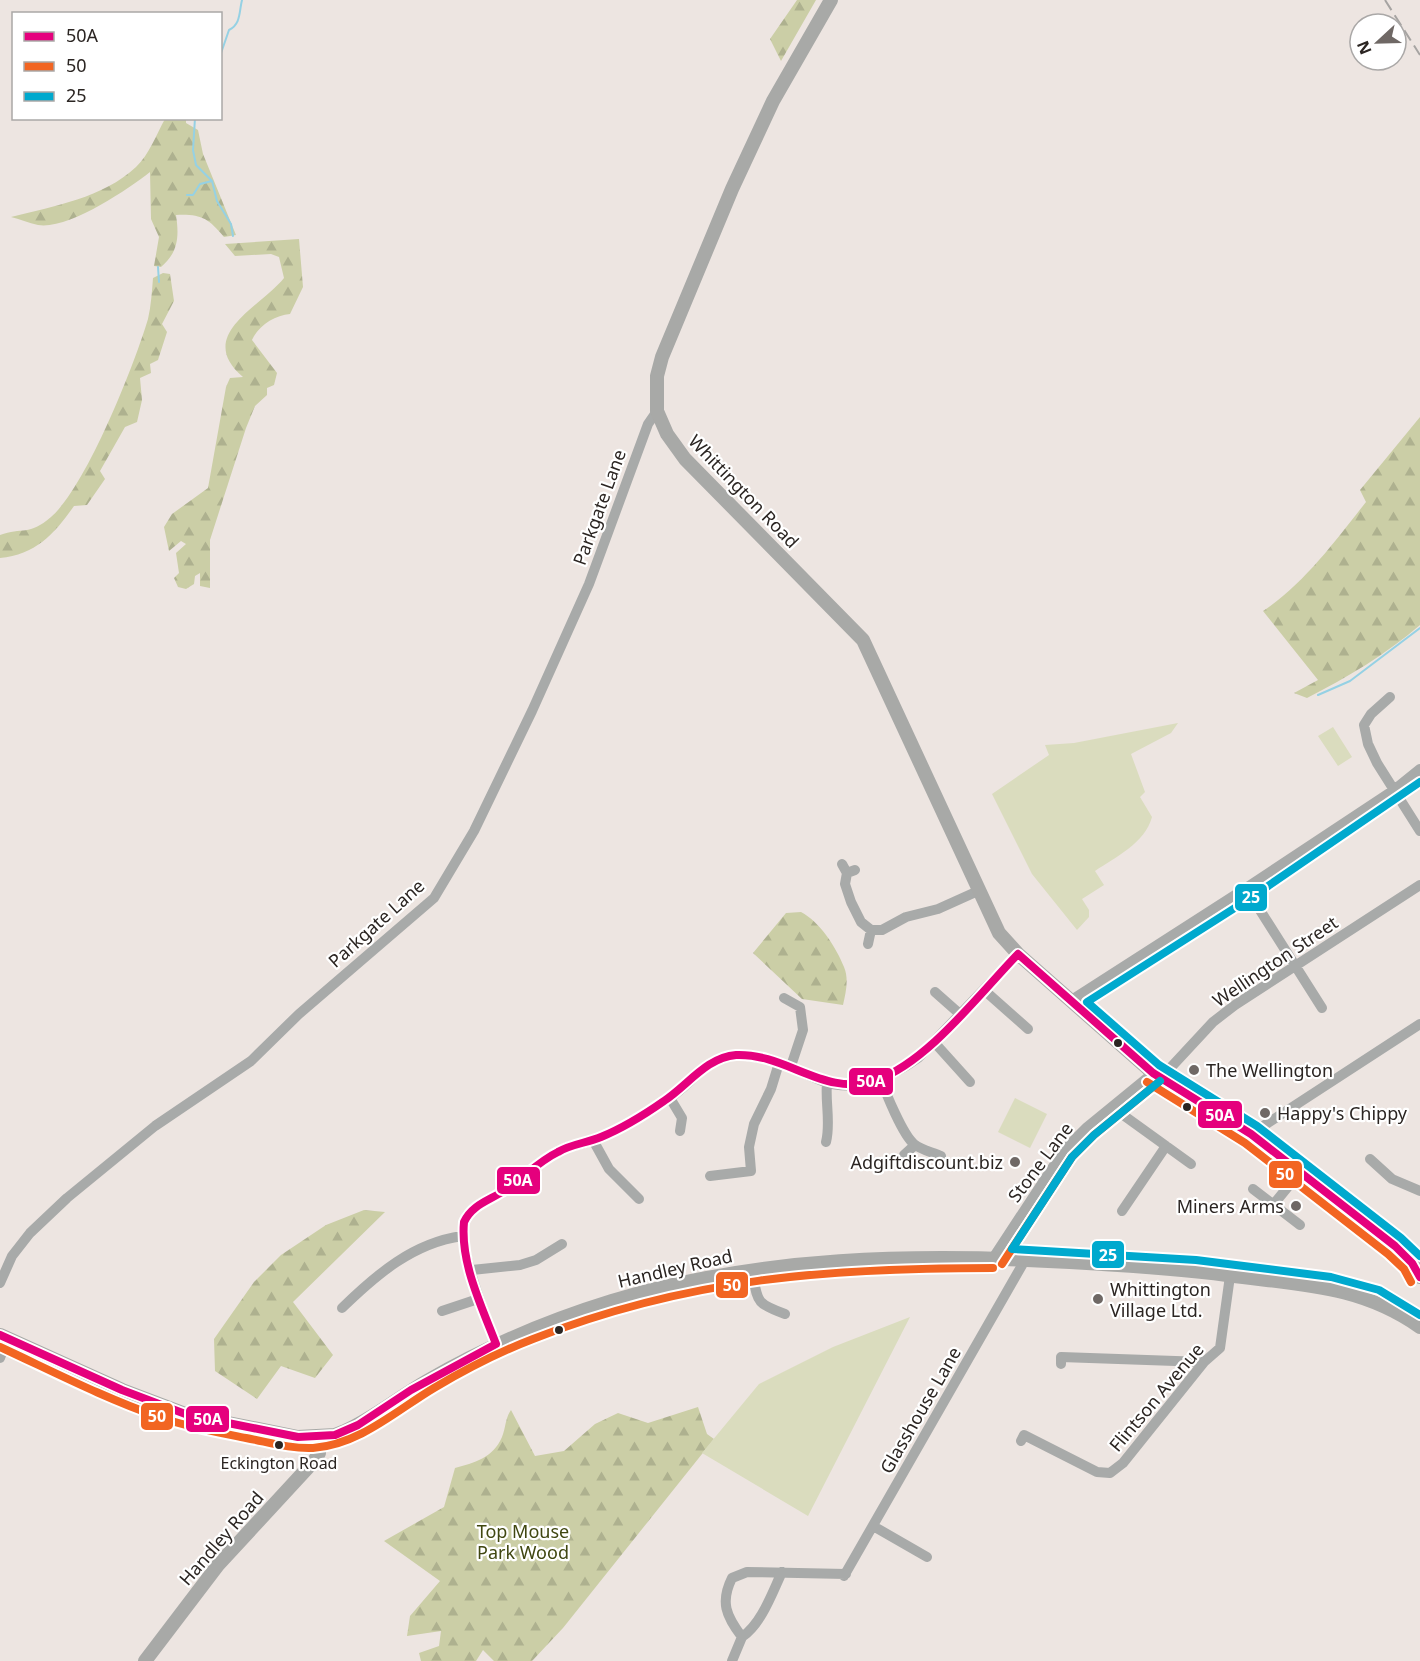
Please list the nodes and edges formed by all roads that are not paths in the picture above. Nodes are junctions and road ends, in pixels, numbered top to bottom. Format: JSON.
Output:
{"nodes":[{"id":1,"x":831,"y":0,"type":"edge"},
{"id":2,"x":657,"y":411,"type":"junction"},
{"id":3,"x":1390,"y":698,"type":"dead end"},
{"id":4,"x":1420,"y":769,"type":"edge"},
{"id":5,"x":1394,"y":790,"type":"junction"},
{"id":6,"x":1420,"y":831,"type":"edge"},
{"id":7,"x":848,"y":869,"type":"dead end"},
{"id":8,"x":1420,"y":885,"type":"edge"},
{"id":9,"x":1246,"y":888,"type":"junction"},
{"id":10,"x":978,"y":891,"type":"junction"},
{"id":11,"x":872,"y":930,"type":"junction"},
{"id":12,"x":868,"y":944,"type":"dead end"},
{"id":13,"x":1018,"y":954,"type":"junction"},
{"id":14,"x":1296,"y":966,"type":"junction"},
{"id":15,"x":984,"y":990,"type":"junction"},
{"id":16,"x":935,"y":992,"type":"dead end"},
{"id":17,"x":784,"y":998,"type":"dead end"},
{"id":18,"x":1070,"y":1000,"type":"junction"},
{"id":19,"x":1322,"y":1008,"type":"dead end"},
{"id":20,"x":961,"y":1015,"type":"junction"},
{"id":21,"x":1420,"y":1024,"type":"edge"},
{"id":22,"x":1028,"y":1029,"type":"dead end"},
{"id":23,"x":933,"y":1042,"type":"junction"},
{"id":24,"x":779,"y":1063,"type":"junction"},
{"id":25,"x":791,"y":1066,"type":"junction"},
{"id":26,"x":1157,"y":1076,"type":"junction"},
{"id":27,"x":881,"y":1079,"type":"junction"},
{"id":28,"x":970,"y":1082,"type":"dead end"},
{"id":29,"x":827,"y":1083,"type":"junction"},
{"id":30,"x":670,"y":1098,"type":"junction"},
{"id":31,"x":1112,"y":1107,"type":"junction"},
{"id":32,"x":680,"y":1131,"type":"dead end"},
{"id":33,"x":1251,"y":1134,"type":"junction"},
{"id":34,"x":593,"y":1140,"type":"junction"},
{"id":35,"x":826,"y":1142,"type":"dead end"},
{"id":36,"x":915,"y":1145,"type":"junction"},
{"id":37,"x":1166,"y":1146,"type":"junction"},
{"id":38,"x":904,"y":1155,"type":"dead end"},
{"id":39,"x":941,"y":1155,"type":"dead end"},
{"id":40,"x":1370,"y":1159,"type":"dead end"},
{"id":41,"x":1191,"y":1164,"type":"dead end"},
{"id":42,"x":1300,"y":1172,"type":"junction"},
{"id":43,"x":710,"y":1176,"type":"dead end"},
{"id":44,"x":1253,"y":1189,"type":"dead end"},
{"id":45,"x":1420,"y":1191,"type":"edge"},
{"id":46,"x":639,"y":1199,"type":"dead end"},
{"id":47,"x":1273,"y":1205,"type":"junction"},
{"id":48,"x":1122,"y":1211,"type":"dead end"},
{"id":49,"x":1300,"y":1225,"type":"dead end"},
{"id":50,"x":462,"y":1236,"type":"junction"},
{"id":51,"x":562,"y":1245,"type":"dead end"},
{"id":52,"x":993,"y":1258,"type":"junction"},
{"id":53,"x":1025,"y":1260,"type":"junction"},
{"id":54,"x":472,"y":1270,"type":"junction"},
{"id":55,"x":752,"y":1270,"type":"junction"},
{"id":56,"x":1230,"y":1276,"type":"junction"},
{"id":57,"x":1420,"y":1277,"type":"edge"},
{"id":58,"x":0,"y":1283,"type":"edge"},
{"id":59,"x":478,"y":1299,"type":"junction"},
{"id":60,"x":342,"y":1308,"type":"dead end"},
{"id":61,"x":442,"y":1311,"type":"dead end"},
{"id":62,"x":785,"y":1314,"type":"dead end"},
{"id":63,"x":1420,"y":1327,"type":"edge"},
{"id":64,"x":4,"y":1337,"type":"edge"},
{"id":65,"x":496,"y":1344,"type":"junction"},
{"id":66,"x":0,"y":1358,"type":"edge"},
{"id":67,"x":1204,"y":1362,"type":"junction"},
{"id":68,"x":1061,"y":1364,"type":"dead end"},
{"id":69,"x":318,"y":1436,"type":"junction"},
{"id":70,"x":1021,"y":1441,"type":"dead end"},
{"id":71,"x":873,"y":1526,"type":"junction"},
{"id":72,"x":927,"y":1557,"type":"dead end"},
{"id":73,"x":782,"y":1572,"type":"junction"},
{"id":74,"x":742,"y":1637,"type":"junction"},
{"id":75,"x":145,"y":1661,"type":"edge"},
{"id":76,"x":732,"y":1661,"type":"edge"}],
"edges":[{"from":1,"to":2,"type":"street","name":"Whittington Road"},
{"from":2,"to":10,"type":"street","name":"Whittington Road"},
{"from":2,"to":58,"type":"street","name":"Parkgate Lane"},
{"from":3,"to":5,"type":"street"},
{"from":4,"to":5,"type":"street"},
{"from":5,"to":6,"type":"street"},
{"from":5,"to":9,"type":"street"},
{"from":7,"to":11,"type":"street"},
{"from":8,"to":14,"type":"street","name":"Wellington Street"},
{"from":9,"to":14,"type":"street"},
{"from":9,"to":18,"type":"street"},
{"from":10,"to":11,"type":"street"},
{"from":10,"to":13,"type":"street","name":"Whittington Road"},
{"from":11,"to":12,"type":"street"},
{"from":13,"to":15,"type":"street"},
{"from":13,"to":18,"type":"street","name":"Whittington Road"},
{"from":14,"to":19,"type":"street"},
{"from":14,"to":26,"type":"street","name":"Wellington Street"},
{"from":15,"to":20,"type":"street"},
{"from":15,"to":22,"type":"street"},
{"from":16,"to":20,"type":"street"},
{"from":17,"to":25,"type":"street"},
{"from":18,"to":26,"type":"street","name":"Whittington Road"},
{"from":20,"to":23,"type":"street"},
{"from":21,"to":33,"type":"street"},
{"from":23,"to":27,"type":"street"},
{"from":23,"to":28,"type":"street"},
{"from":24,"to":25,"type":"street"},
{"from":24,"to":30,"type":"street"},
{"from":24,"to":43,"type":"street"},
{"from":25,"to":29,"type":"street"},
{"from":26,"to":31,"type":"street","name":"Stone Lane"},
{"from":26,"to":33,"type":"street","name":"Whittington Road"},
{"from":27,"to":29,"type":"street"},
{"from":27,"to":36,"type":"street"},
{"from":29,"to":35,"type":"street"},
{"from":30,"to":32,"type":"street"},
{"from":30,"to":34,"type":"street"},
{"from":31,"to":37,"type":"street"},
{"from":31,"to":52,"type":"street","name":"Stone Lane"},
{"from":33,"to":42,"type":"street","name":"Whittington Road"},
{"from":34,"to":46,"type":"street"},
{"from":34,"to":50,"type":"street"},
{"from":36,"to":38,"type":"street"},
{"from":36,"to":39,"type":"street"},
{"from":37,"to":41,"type":"street"},
{"from":37,"to":48,"type":"street"},
{"from":40,"to":45,"type":"street"},
{"from":42,"to":47,"type":"street"},
{"from":42,"to":57,"type":"street","name":"Whittington Road"},
{"from":44,"to":47,"type":"street"},
{"from":47,"to":49,"type":"street"},
{"from":50,"to":54,"type":"street"},
{"from":50,"to":60,"type":"street"},
{"from":51,"to":54,"type":"street"},
{"from":52,"to":53,"type":"street","name":"Handley Road"},
{"from":52,"to":55,"type":"street","name":"Handley Road"},
{"from":53,"to":56,"type":"street","name":"Handley Road"},
{"from":53,"to":71,"type":"street","name":"Glasshouse Lane"},
{"from":54,"to":59,"type":"street"},
{"from":55,"to":62,"type":"street"},
{"from":55,"to":65,"type":"street","name":"Handley Road"},
{"from":56,"to":63,"type":"street","name":"Handley Road"},
{"from":56,"to":67,"type":"street","name":"Flintson Avenue"},
{"from":59,"to":61,"type":"street"},
{"from":59,"to":65,"type":"street"},
{"from":64,"to":66,"type":"street"},
{"from":64,"to":69,"type":"street"},
{"from":65,"to":69,"type":"street","name":"Handley Road"},
{"from":67,"to":68,"type":"street"},
{"from":67,"to":70,"type":"street","name":"Flintson Avenue"},
{"from":69,"to":75,"type":"street","name":"Handley Road"},
{"from":71,"to":72,"type":"street"},
{"from":71,"to":73,"type":"street","name":"Glasshouse Lane"},
{"from":73,"to":74,"type":"street"},
{"from":73,"to":74,"type":"street"},
{"from":74,"to":76,"type":"street"}]}
